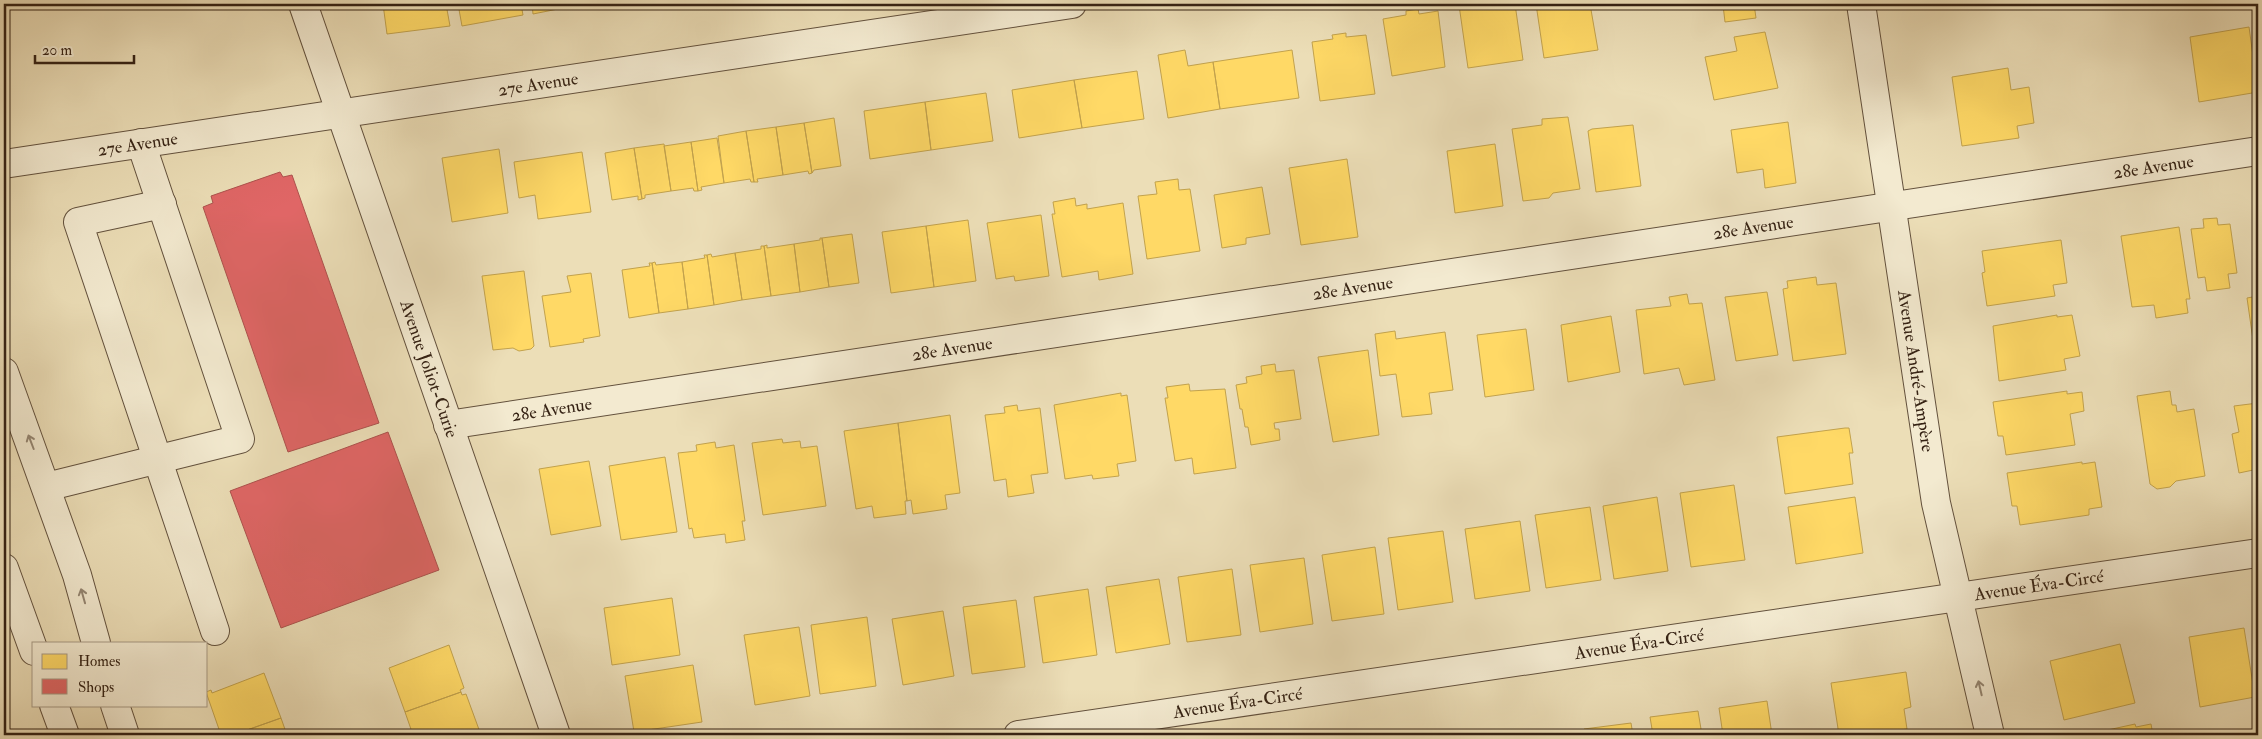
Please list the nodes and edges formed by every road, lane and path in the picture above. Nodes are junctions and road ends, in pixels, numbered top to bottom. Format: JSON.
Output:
{"nodes":[{"id":1,"x":302,"y":4,"type":"edge"},
{"id":2,"x":1072,"y":4,"type":"edge"},
{"id":3,"x":1860,"y":4,"type":"edge"},
{"id":4,"x":342,"y":112,"type":"junction"},
{"id":5,"x":141,"y":143,"type":"junction"},
{"id":6,"x":2258,"y":151,"type":"edge"},
{"id":7,"x":4,"y":164,"type":"edge"},
{"id":8,"x":162,"y":204,"type":"junction"},
{"id":9,"x":1891,"y":206,"type":"junction"},
{"id":10,"x":4,"y":372,"type":"edge"},
{"id":11,"x":448,"y":425,"type":"junction"},
{"id":12,"x":158,"y":460,"type":"junction"},
{"id":13,"x":46,"y":487,"type":"junction"},
{"id":14,"x":2258,"y":553,"type":"edge"},
{"id":15,"x":4,"y":568,"type":"edge"},
{"id":16,"x":1960,"y":598,"type":"junction"},
{"id":17,"x":215,"y":632,"type":"dead end"},
{"id":18,"x":96,"y":642,"type":"edge"},
{"id":19,"x":32,"y":645,"type":"edge"},
{"id":20,"x":54,"y":706,"type":"edge"},
{"id":21,"x":115,"y":706,"type":"edge"},
{"id":22,"x":65,"y":735,"type":"edge"},
{"id":23,"x":125,"y":735,"type":"edge"},
{"id":24,"x":556,"y":735,"type":"edge"},
{"id":25,"x":1018,"y":735,"type":"edge"},
{"id":26,"x":1990,"y":735,"type":"edge"}],
"edges":[{"from":1,"to":4,"type":"street","name":"Avenue Joliot-Curie"},
{"from":2,"to":4,"type":"street","name":"27e Avenue"},
{"from":3,"to":9,"type":"street","name":"Avenue André-Ampère"},
{"from":4,"to":5,"type":"street","name":"27e Avenue"},
{"from":4,"to":11,"type":"street","name":"Avenue Joliot-Curie"},
{"from":5,"to":7,"type":"street","name":"27e Avenue"},
{"from":5,"to":8,"type":"street"},
{"from":6,"to":9,"type":"street","name":"28e Avenue"},
{"from":8,"to":12,"type":"street"},
{"from":8,"to":12,"type":"street"},
{"from":9,"to":11,"type":"street","name":"28e Avenue"},
{"from":9,"to":16,"type":"street","name":"Avenue André-Ampère"},
{"from":13,"to":10,"type":"street","one_way":true},
{"from":11,"to":24,"type":"street","name":"Avenue Joliot-Curie"},
{"from":12,"to":13,"type":"street"},
{"from":12,"to":17,"type":"street"},
{"from":18,"to":13,"type":"street","one_way":true},
{"from":14,"to":16,"type":"street","name":"Avenue Éva-Circé"},
{"from":15,"to":19,"type":"street"},
{"from":16,"to":25,"type":"street","name":"Avenue Éva-Circé"},
{"from":26,"to":16,"type":"street","name":"Avenue André-Ampère","one_way":true},
{"from":20,"to":22,"type":"street"},
{"from":21,"to":23,"type":"street"}]}
